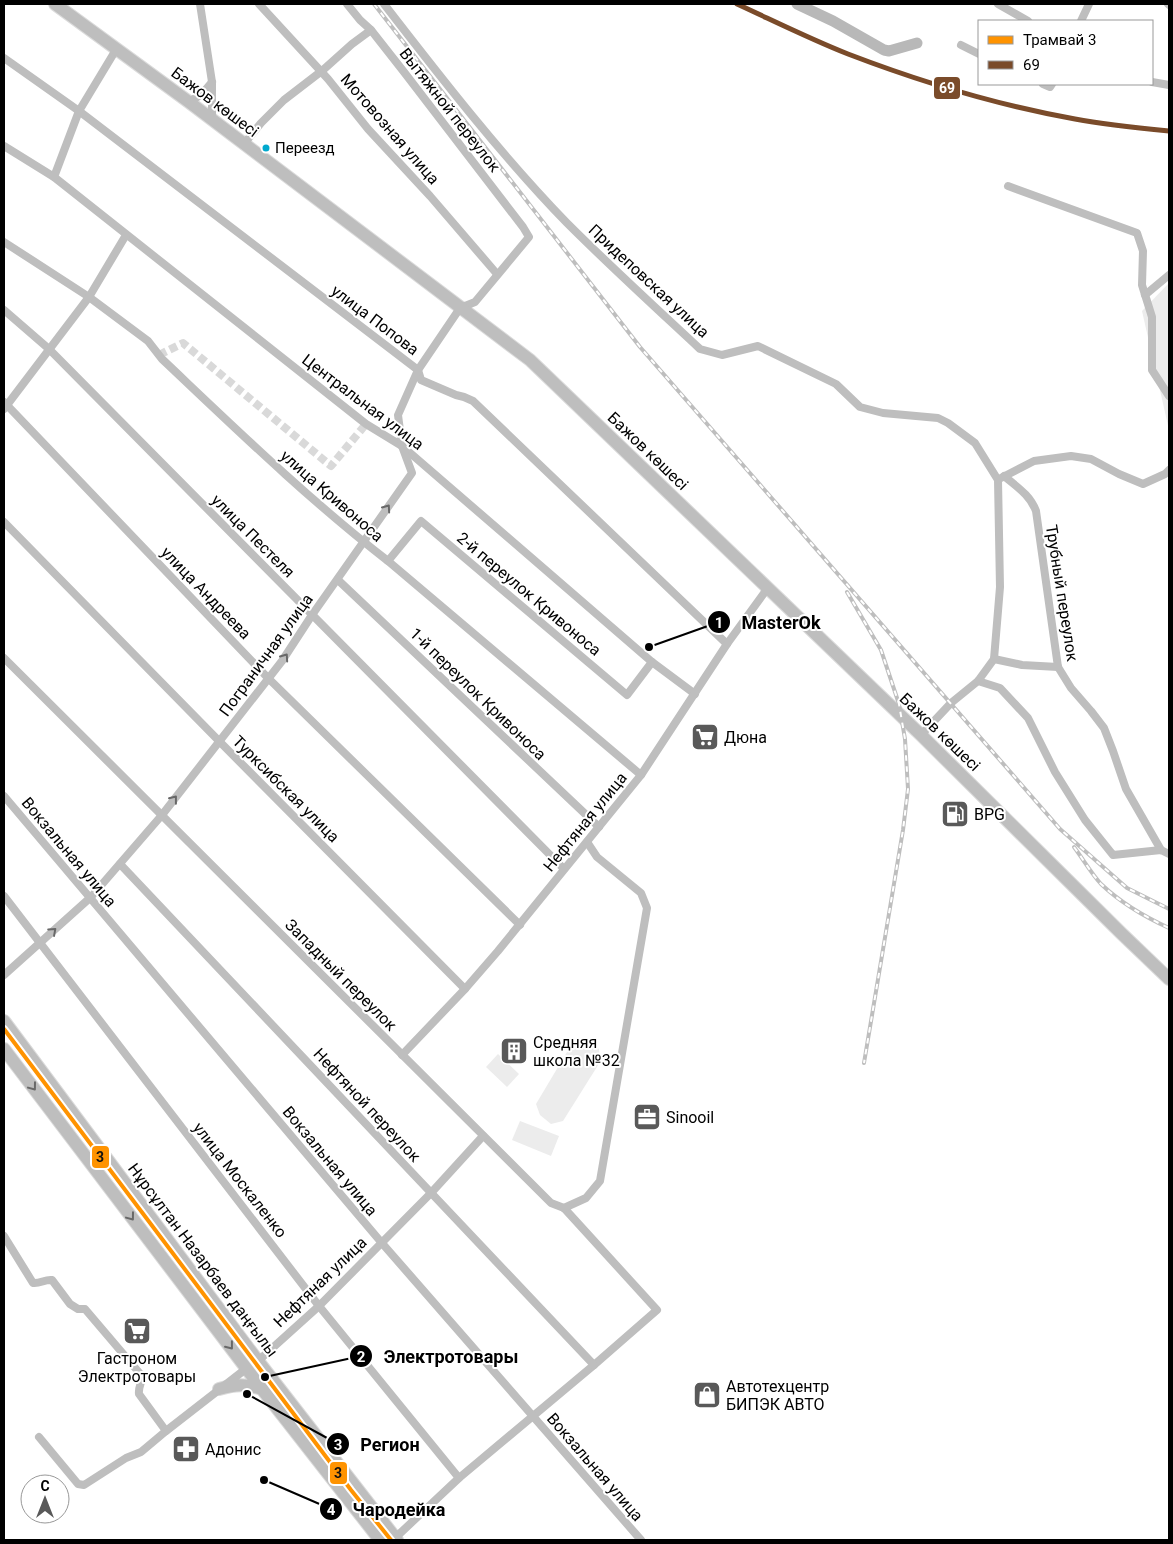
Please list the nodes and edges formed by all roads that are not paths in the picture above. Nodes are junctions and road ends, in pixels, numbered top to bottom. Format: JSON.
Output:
{"nodes":[{"id":1,"x":56,"y":4,"type":"edge"},
{"id":2,"x":200,"y":4,"type":"edge"},
{"id":3,"x":259,"y":4,"type":"edge"},
{"id":4,"x":347,"y":4,"type":"edge"},
{"id":5,"x":384,"y":4,"type":"edge"},
{"id":6,"x":796,"y":4,"type":"edge"},
{"id":7,"x":998,"y":4,"type":"edge"},
{"id":8,"x":1089,"y":4,"type":"edge"},
{"id":9,"x":1026,"y":20,"type":"edge"},
{"id":10,"x":1081,"y":20,"type":"edge"},
{"id":11,"x":371,"y":30,"type":"junction"},
{"id":12,"x":917,"y":43,"type":"dead end"},
{"id":13,"x":961,"y":45,"type":"dead end"},
{"id":14,"x":117,"y":48,"type":"junction"},
{"id":15,"x":978,"y":54,"type":"edge"},
{"id":16,"x":4,"y":58,"type":"edge"},
{"id":17,"x":320,"y":72,"type":"junction"},
{"id":18,"x":212,"y":82,"type":"junction"},
{"id":19,"x":1153,"y":82,"type":"edge"},
{"id":20,"x":1169,"y":85,"type":"edge"},
{"id":21,"x":202,"y":94,"type":"junction"},
{"id":22,"x":212,"y":99,"type":"junction"},
{"id":23,"x":189,"y":102,"type":"junction"},
{"id":24,"x":79,"y":111,"type":"junction"},
{"id":25,"x":212,"y":120,"type":"junction"},
{"id":26,"x":244,"y":144,"type":"junction"},
{"id":27,"x":4,"y":146,"type":"edge"},
{"id":28,"x":54,"y":177,"type":"junction"},
{"id":29,"x":1008,"y":186,"type":"dead end"},
{"id":30,"x":126,"y":235,"type":"junction"},
{"id":31,"x":4,"y":242,"type":"edge"},
{"id":32,"x":497,"y":274,"type":"junction"},
{"id":33,"x":1169,"y":275,"type":"edge"},
{"id":34,"x":1145,"y":295,"type":"junction"},
{"id":35,"x":89,"y":297,"type":"junction"},
{"id":36,"x":460,"y":308,"type":"junction"},
{"id":37,"x":4,"y":310,"type":"edge"},
{"id":38,"x":49,"y":348,"type":"junction"},
{"id":39,"x":418,"y":370,"type":"junction"},
{"id":40,"x":1165,"y":383,"type":"edge"},
{"id":41,"x":1169,"y":396,"type":"edge"},
{"id":42,"x":4,"y":406,"type":"edge"},
{"id":43,"x":402,"y":446,"type":"junction"},
{"id":44,"x":1169,"y":470,"type":"edge"},
{"id":45,"x":1001,"y":478,"type":"junction"},
{"id":46,"x":4,"y":522,"type":"edge"},
{"id":47,"x":363,"y":542,"type":"junction"},
{"id":48,"x":388,"y":561,"type":"junction"},
{"id":49,"x":338,"y":580,"type":"junction"},
{"id":50,"x":767,"y":589,"type":"junction"},
{"id":51,"x":312,"y":615,"type":"junction"},
{"id":52,"x":728,"y":644,"type":"junction"},
{"id":53,"x":4,"y":658,"type":"edge"},
{"id":54,"x":994,"y":659,"type":"junction"},
{"id":55,"x":652,"y":662,"type":"junction"},
{"id":56,"x":1058,"y":667,"type":"junction"},
{"id":57,"x":268,"y":678,"type":"junction"},
{"id":58,"x":978,"y":681,"type":"junction"},
{"id":59,"x":695,"y":694,"type":"junction"},
{"id":60,"x":921,"y":735,"type":"junction"},
{"id":61,"x":220,"y":742,"type":"junction"},
{"id":62,"x":641,"y":775,"type":"junction"},
{"id":63,"x":4,"y":796,"type":"edge"},
{"id":64,"x":162,"y":815,"type":"junction"},
{"id":65,"x":599,"y":828,"type":"junction"},
{"id":66,"x":587,"y":842,"type":"junction"},
{"id":67,"x":1161,"y":850,"type":"junction"},
{"id":68,"x":1169,"y":854,"type":"edge"},
{"id":69,"x":120,"y":864,"type":"junction"},
{"id":70,"x":564,"y":869,"type":"junction"},
{"id":71,"x":4,"y":896,"type":"edge"},
{"id":72,"x":91,"y":897,"type":"junction"},
{"id":73,"x":520,"y":925,"type":"junction"},
{"id":74,"x":39,"y":944,"type":"junction"},
{"id":75,"x":4,"y":975,"type":"edge"},
{"id":76,"x":1169,"y":979,"type":"edge"},
{"id":77,"x":465,"y":989,"type":"junction"},
{"id":78,"x":4,"y":1021,"type":"edge"},
{"id":79,"x":4,"y":1048,"type":"edge"},
{"id":80,"x":402,"y":1055,"type":"junction"},
{"id":81,"x":483,"y":1136,"type":"junction"},
{"id":82,"x":431,"y":1193,"type":"junction"},
{"id":83,"x":564,"y":1208,"type":"junction"},
{"id":84,"x":4,"y":1236,"type":"edge"},
{"id":85,"x":381,"y":1242,"type":"junction"},
{"id":86,"x":319,"y":1306,"type":"junction"},
{"id":87,"x":258,"y":1360,"type":"junction"},
{"id":88,"x":594,"y":1365,"type":"junction"},
{"id":89,"x":247,"y":1368,"type":"junction"},
{"id":90,"x":219,"y":1389,"type":"junction"},
{"id":91,"x":262,"y":1389,"type":"junction"},
{"id":92,"x":532,"y":1416,"type":"junction"},
{"id":93,"x":166,"y":1431,"type":"junction"},
{"id":94,"x":40,"y":1437,"type":"dead end"},
{"id":95,"x":459,"y":1478,"type":"junction"},
{"id":96,"x":396,"y":1539,"type":"edge"},
{"id":97,"x":380,"y":1540,"type":"edge"},
{"id":98,"x":641,"y":1540,"type":"edge"}],
"edges":[{"from":1,"to":14,"type":"main road","name":"Бажов көшесі"},
{"from":2,"to":18,"type":"street"},
{"from":3,"to":17,"type":"street","name":"Мотовозная улица"},
{"from":4,"to":11,"type":"street","name":"Вытяжной переулок"},
{"from":5,"to":45,"type":"street","name":"Придеповская улица"},
{"from":6,"to":12,"type":"street"},
{"from":7,"to":9,"type":"street"},
{"from":8,"to":10,"type":"street"},
{"from":11,"to":17,"type":"street"},
{"from":11,"to":32,"type":"street","name":"Вытяжной переулок"},
{"from":13,"to":15,"type":"street"},
{"from":14,"to":23,"type":"main road","name":"Бажов көшесі"},
{"from":14,"to":24,"type":"street"},
{"from":16,"to":24,"type":"street","name":"улица Попова"},
{"from":17,"to":26,"type":"street"},
{"from":17,"to":32,"type":"street","name":"Мотовозная улица"},
{"from":18,"to":21,"type":"street"},
{"from":18,"to":22,"type":"street"},
{"from":19,"to":20,"type":"street"},
{"from":21,"to":22,"type":"street"},
{"from":21,"to":23,"type":"street"},
{"from":22,"to":25,"type":"street"},
{"from":23,"to":25,"type":"main road","name":"Бажов көшесі"},
{"from":24,"to":28,"type":"street"},
{"from":24,"to":39,"type":"street","name":"улица Попова"},
{"from":25,"to":26,"type":"main road","name":"Бажов көшесі"},
{"from":26,"to":36,"type":"main road","name":"Бажов көшесі"},
{"from":27,"to":28,"type":"street","name":"Центральная улица"},
{"from":28,"to":30,"type":"street","name":"Центральная улица"},
{"from":29,"to":34,"type":"street"},
{"from":30,"to":35,"type":"street"},
{"from":30,"to":43,"type":"street","name":"Центральная улица"},
{"from":31,"to":35,"type":"street","name":"улица Кривоноса"},
{"from":32,"to":36,"type":"street"},
{"from":33,"to":34,"type":"street"},
{"from":34,"to":40,"type":"street"},
{"from":35,"to":38,"type":"street"},
{"from":35,"to":47,"type":"street","name":"улица Кривоноса"},
{"from":36,"to":39,"type":"street","name":"Пограничная улица"},
{"from":36,"to":50,"type":"main road","name":"Бажов көшесі"},
{"from":37,"to":38,"type":"street","name":"улица Пестеля"},
{"from":38,"to":42,"type":"street"},
{"from":38,"to":51,"type":"street","name":"улица Пестеля"},
{"from":39,"to":43,"type":"street","name":"Пограничная улица"},
{"from":39,"to":52,"type":"street","name":"улица Попова"},
{"from":40,"to":41,"type":"street"},
{"from":42,"to":57,"type":"street","name":"улица Андреева"},
{"from":47,"to":43,"type":"street","name":"Пограничная улица","one_way":true},
{"from":43,"to":55,"type":"street","name":"Центральная улица"},
{"from":44,"to":45,"type":"street"},
{"from":45,"to":54,"type":"street"},
{"from":45,"to":56,"type":"street","name":"Трубный переулок"},
{"from":46,"to":61,"type":"street","name":"Турксибская улица"},
{"from":47,"to":48,"type":"street","name":"улица Кривоноса"},
{"from":47,"to":49,"type":"street","name":"Пограничная улица"},
{"from":48,"to":55,"type":"street","name":"2-й переулок Кривоноса"},
{"from":48,"to":62,"type":"street","name":"улица Кривоноса"},
{"from":49,"to":51,"type":"street","name":"Пограничная улица"},
{"from":49,"to":65,"type":"street","name":"1-й переулок Кривоноса"},
{"from":50,"to":52,"type":"street","name":"Нефтяная улица"},
{"from":50,"to":60,"type":"main road","name":"Бажов көшесі"},
{"from":57,"to":51,"type":"street","name":"Пограничная улица","one_way":true},
{"from":51,"to":70,"type":"street","name":"улица Пестеля"},
{"from":52,"to":59,"type":"street","name":"Нефтяная улица"},
{"from":53,"to":64,"type":"street","name":"Западный переулок"},
{"from":54,"to":56,"type":"street"},
{"from":54,"to":58,"type":"street"},
{"from":55,"to":59,"type":"street","name":"Центральная улица"},
{"from":56,"to":67,"type":"street","name":"Трубный переулок"},
{"from":57,"to":61,"type":"street","name":"Пограничная улица"},
{"from":57,"to":73,"type":"street","name":"улица Андреева"},
{"from":58,"to":60,"type":"street"},
{"from":58,"to":67,"type":"street"},
{"from":59,"to":62,"type":"street","name":"Нефтяная улица"},
{"from":60,"to":76,"type":"main road","name":"Бажов көшесі"},
{"from":64,"to":61,"type":"street","name":"Пограничная улица","one_way":true},
{"from":61,"to":77,"type":"street","name":"Турксибская улица"},
{"from":62,"to":65,"type":"street","name":"Нефтяная улица"},
{"from":63,"to":72,"type":"street","name":"Вокзальная улица"},
{"from":64,"to":69,"type":"street","name":"Пограничная улица"},
{"from":64,"to":80,"type":"street","name":"Западный переулок"},
{"from":65,"to":66,"type":"street","name":"Нефтяная улица"},
{"from":66,"to":70,"type":"street","name":"Нефтяная улица"},
{"from":66,"to":83,"type":"street"},
{"from":67,"to":68,"type":"street"},
{"from":69,"to":72,"type":"street","name":"Пограничная улица"},
{"from":69,"to":82,"type":"street","name":"Нефтяной переулок"},
{"from":70,"to":73,"type":"street","name":"Нефтяная улица"},
{"from":71,"to":74,"type":"street","name":"улица Москаленко"},
{"from":74,"to":72,"type":"street","name":"Пограничная улица","one_way":true},
{"from":72,"to":85,"type":"street","name":"Вокзальная улица"},
{"from":73,"to":77,"type":"street","name":"Нефтяная улица"},
{"from":74,"to":75,"type":"street","name":"Пограничная улица"},
{"from":74,"to":86,"type":"street","name":"улица Москаленко"},
{"from":77,"to":80,"type":"street","name":"Нефтяная улица"},
{"from":78,"to":87,"type":"main road","name":"Нұрсұлтан Назарбаев даңғылы"},
{"from":79,"to":89,"type":"main road","name":"Нұрсұлтан Назарбаев даңғылы","one_way":true},
{"from":80,"to":81,"type":"street","name":"Западный переулок"},
{"from":81,"to":82,"type":"street","name":"Нефтяная улица"},
{"from":81,"to":83,"type":"street","name":"Западный переулок"},
{"from":82,"to":85,"type":"street","name":"Нефтяная улица"},
{"from":82,"to":88,"type":"street","name":"Нефтяной переулок"},
{"from":83,"to":88,"type":"street","name":"Западный переулок"},
{"from":84,"to":93,"type":"street"},
{"from":85,"to":86,"type":"street","name":"Нефтяная улица"},
{"from":85,"to":92,"type":"street","name":"Вокзальная улица"},
{"from":86,"to":87,"type":"street","name":"Нефтяная улица"},
{"from":86,"to":95,"type":"street","name":"улица Москаленко"},
{"from":87,"to":89,"type":"main road"},
{"from":87,"to":96,"type":"main road","name":"Нұрсұлтан Назарбаев даңғылы"},
{"from":88,"to":92,"type":"street"},
{"from":89,"to":90,"type":"street"},
{"from":89,"to":91,"type":"main road","name":"Нұрсұлтан Назарбаев даңғылы"},
{"from":90,"to":91,"type":"main road"},
{"from":90,"to":93,"type":"street"},
{"from":91,"to":97,"type":"main road","name":"Нұрсұлтан Назарбаев даңғылы"},
{"from":92,"to":95,"type":"street"},
{"from":92,"to":98,"type":"street","name":"Вокзальная улица"},
{"from":93,"to":94,"type":"street"},
{"from":95,"to":96,"type":"street"}]}
